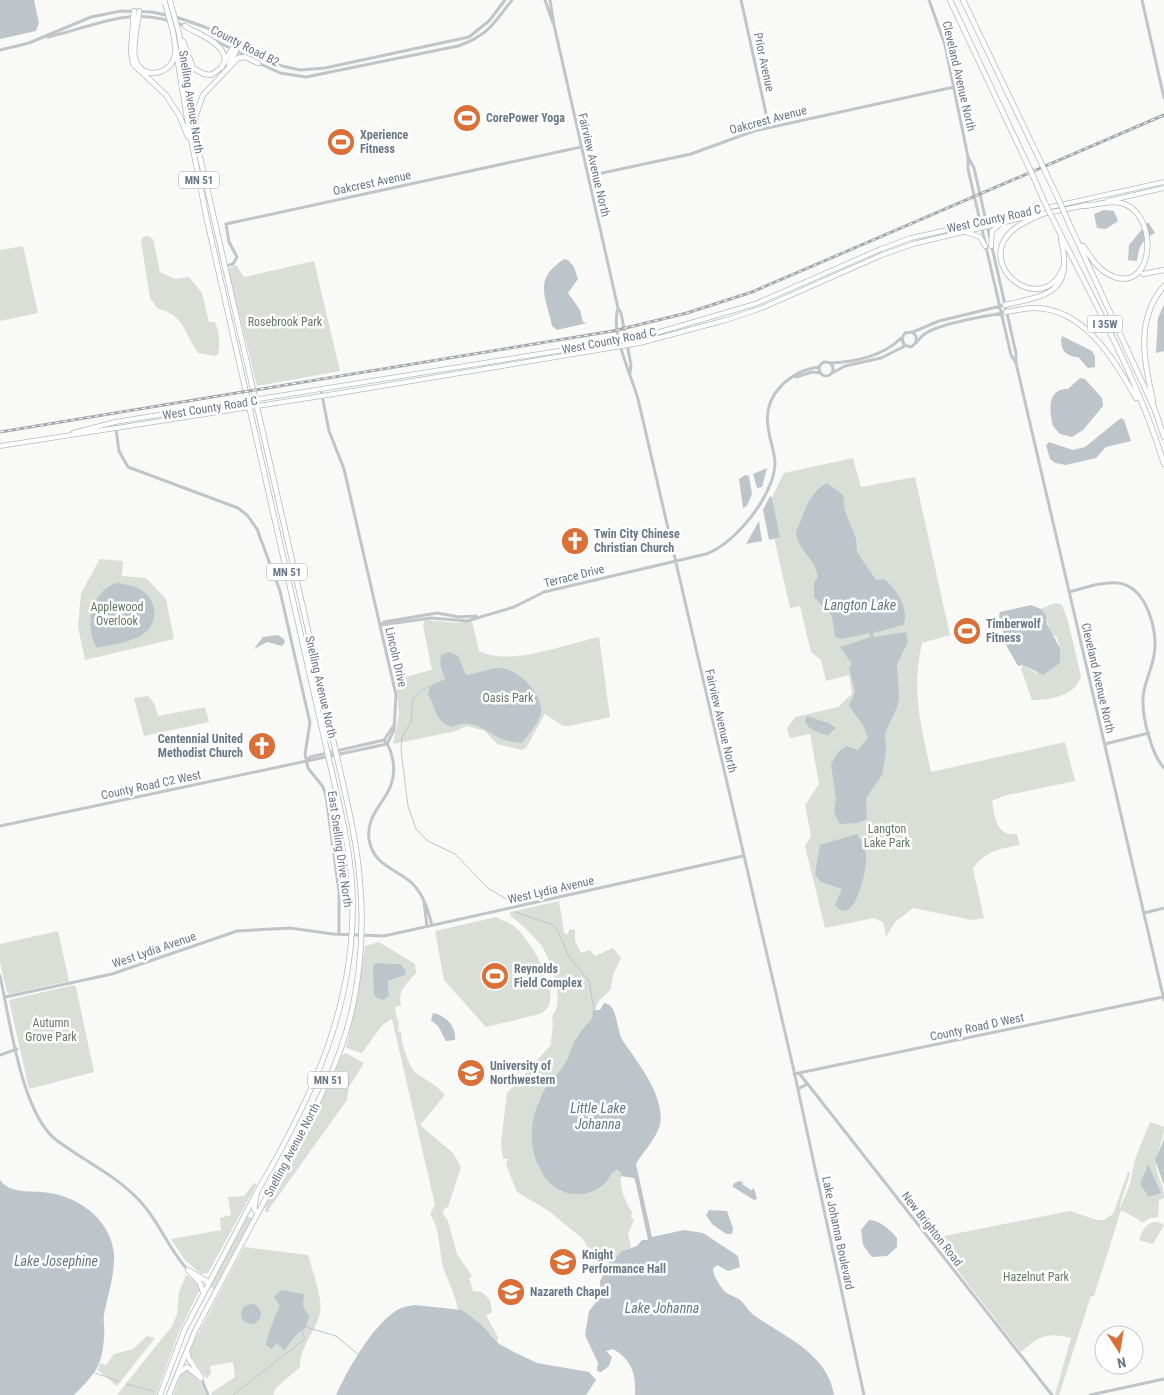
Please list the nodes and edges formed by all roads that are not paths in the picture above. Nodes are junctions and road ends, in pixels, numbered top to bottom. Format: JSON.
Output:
{"nodes":[{"id":1,"x":505,"y":0,"type":"edge"},
{"id":2,"x":512,"y":0,"type":"edge"},
{"id":3,"x":545,"y":0,"type":"edge"},
{"id":4,"x":550,"y":0,"type":"edge"},
{"id":5,"x":741,"y":0,"type":"edge"},
{"id":6,"x":929,"y":0,"type":"edge"},
{"id":7,"x":950,"y":0,"type":"edge"},
{"id":8,"x":963,"y":0,"type":"edge"},
{"id":9,"x":1142,"y":0,"type":"edge"},
{"id":10,"x":168,"y":2,"type":"edge"},
{"id":11,"x":137,"y":10,"type":"junction"},
{"id":12,"x":136,"y":17,"type":"junction"},
{"id":13,"x":554,"y":25,"type":"junction"},
{"id":14,"x":185,"y":26,"type":"junction"},
{"id":15,"x":177,"y":34,"type":"junction"},
{"id":16,"x":43,"y":38,"type":"junction"},
{"id":17,"x":237,"y":44,"type":"junction"},
{"id":18,"x":0,"y":50,"type":"edge"},
{"id":19,"x":234,"y":50,"type":"junction"},
{"id":20,"x":258,"y":63,"type":"junction"},
{"id":21,"x":224,"y":65,"type":"junction"},
{"id":22,"x":220,"y":77,"type":"junction"},
{"id":23,"x":954,"y":87,"type":"junction"},
{"id":24,"x":1164,"y":98,"type":"edge"},
{"id":25,"x":769,"y":127,"type":"junction"},
{"id":26,"x":196,"y":138,"type":"junction"},
{"id":27,"x":581,"y":146,"type":"junction"},
{"id":28,"x":968,"y":157,"type":"junction"},
{"id":29,"x":195,"y":162,"type":"junction"},
{"id":30,"x":588,"y":176,"type":"junction"},
{"id":31,"x":1164,"y":182,"type":"edge"},
{"id":32,"x":1164,"y":188,"type":"edge"},
{"id":33,"x":1084,"y":206,"type":"junction"},
{"id":34,"x":1137,"y":208,"type":"dead end"},
{"id":35,"x":1043,"y":214,"type":"junction"},
{"id":36,"x":985,"y":221,"type":"junction"},
{"id":37,"x":980,"y":222,"type":"junction"},
{"id":38,"x":1004,"y":223,"type":"junction"},
{"id":39,"x":986,"y":227,"type":"junction"},
{"id":40,"x":981,"y":228,"type":"junction"},
{"id":41,"x":1058,"y":229,"type":"junction"},
{"id":42,"x":964,"y":232,"type":"junction"},
{"id":43,"x":1076,"y":237,"type":"junction"},
{"id":44,"x":985,"y":246,"type":"junction"},
{"id":45,"x":991,"y":246,"type":"junction"},
{"id":46,"x":1154,"y":264,"type":"dead end"},
{"id":47,"x":226,"y":266,"type":"junction"},
{"id":48,"x":1064,"y":266,"type":"junction"},
{"id":49,"x":1164,"y":270,"type":"edge"},
{"id":50,"x":1135,"y":276,"type":"junction"},
{"id":51,"x":1164,"y":286,"type":"edge"},
{"id":52,"x":1002,"y":306,"type":"junction"},
{"id":53,"x":618,"y":308,"type":"junction"},
{"id":54,"x":1004,"y":312,"type":"junction"},
{"id":55,"x":912,"y":332,"type":"junction"},
{"id":56,"x":902,"y":336,"type":"junction"},
{"id":57,"x":620,"y":340,"type":"junction"},
{"id":58,"x":627,"y":340,"type":"junction"},
{"id":59,"x":916,"y":342,"type":"junction"},
{"id":60,"x":628,"y":345,"type":"junction"},
{"id":61,"x":621,"y":346,"type":"junction"},
{"id":62,"x":905,"y":346,"type":"junction"},
{"id":63,"x":831,"y":363,"type":"junction"},
{"id":64,"x":819,"y":367,"type":"junction"},
{"id":65,"x":630,"y":372,"type":"junction"},
{"id":66,"x":821,"y":373,"type":"junction"},
{"id":67,"x":832,"y":374,"type":"junction"},
{"id":68,"x":795,"y":376,"type":"junction"},
{"id":69,"x":321,"y":390,"type":"junction"},
{"id":70,"x":322,"y":396,"type":"junction"},
{"id":71,"x":256,"y":400,"type":"junction"},
{"id":72,"x":248,"y":402,"type":"junction"},
{"id":73,"x":258,"y":406,"type":"junction"},
{"id":74,"x":249,"y":408,"type":"junction"},
{"id":75,"x":1154,"y":410,"type":"junction"},
{"id":76,"x":160,"y":416,"type":"junction"},
{"id":77,"x":1148,"y":420,"type":"junction"},
{"id":78,"x":115,"y":422,"type":"junction"},
{"id":79,"x":154,"y":423,"type":"junction"},
{"id":80,"x":115,"y":428,"type":"junction"},
{"id":81,"x":69,"y":435,"type":"junction"},
{"id":82,"x":1164,"y":437,"type":"edge"},
{"id":83,"x":0,"y":446,"type":"edge"},
{"id":84,"x":1164,"y":464,"type":"edge"},
{"id":85,"x":675,"y":561,"type":"junction"},
{"id":86,"x":1069,"y":592,"type":"junction"},
{"id":87,"x":479,"y":616,"type":"junction"},
{"id":88,"x":394,"y":725,"type":"junction"},
{"id":89,"x":1149,"y":734,"type":"junction"},
{"id":90,"x":384,"y":740,"type":"junction"},
{"id":91,"x":387,"y":744,"type":"junction"},
{"id":92,"x":1104,"y":744,"type":"junction"},
{"id":93,"x":336,"y":754,"type":"junction"},
{"id":94,"x":328,"y":756,"type":"junction"},
{"id":95,"x":306,"y":761,"type":"junction"},
{"id":96,"x":1164,"y":768,"type":"edge"},
{"id":97,"x":0,"y":826,"type":"edge"},
{"id":98,"x":744,"y":856,"type":"junction"},
{"id":99,"x":424,"y":902,"type":"junction"},
{"id":100,"x":1164,"y":908,"type":"edge"},
{"id":101,"x":1144,"y":913,"type":"junction"},
{"id":102,"x":432,"y":925,"type":"junction"},
{"id":103,"x":427,"y":926,"type":"junction"},
{"id":104,"x":339,"y":934,"type":"junction"},
{"id":105,"x":352,"y":935,"type":"junction"},
{"id":106,"x":361,"y":935,"type":"junction"},
{"id":107,"x":0,"y":976,"type":"edge"},
{"id":108,"x":5,"y":997,"type":"junction"},
{"id":109,"x":1164,"y":998,"type":"edge"},
{"id":110,"x":17,"y":1049,"type":"junction"},
{"id":111,"x":0,"y":1055,"type":"edge"},
{"id":112,"x":796,"y":1074,"type":"junction"},
{"id":113,"x":807,"y":1084,"type":"junction"},
{"id":114,"x":798,"y":1089,"type":"junction"},
{"id":115,"x":257,"y":1192,"type":"junction"},
{"id":116,"x":258,"y":1213,"type":"junction"},
{"id":117,"x":188,"y":1270,"type":"junction"},
{"id":118,"x":208,"y":1282,"type":"junction"},
{"id":119,"x":203,"y":1292,"type":"junction"},
{"id":120,"x":187,"y":1348,"type":"junction"},
{"id":121,"x":201,"y":1378,"type":"junction"},
{"id":122,"x":1164,"y":1379,"type":"edge"},
{"id":123,"x":169,"y":1394,"type":"edge"},
{"id":124,"x":160,"y":1395,"type":"edge"},
{"id":125,"x":208,"y":1395,"type":"edge"},
{"id":126,"x":864,"y":1395,"type":"edge"},
{"id":127,"x":1052,"y":1395,"type":"edge"},
{"id":128,"x":1090,"y":1395,"type":"edge"}],
"edges":[{"from":1,"to":17,"type":"street","name":"County Road B2"},
{"from":2,"to":20,"type":"street","name":"County Road B2"},
{"from":3,"to":13,"type":"street","name":"Fairview Avenue North"},
{"from":4,"to":13,"type":"street","name":"Fairview Avenue North"},
{"from":5,"to":25,"type":"street","name":"Prior Avenue"},
{"from":6,"to":23,"type":"street","name":"Cleveland Avenue North"},
{"from":7,"to":41,"type":"highway","number":"I 35W","bridge":true},
{"from":8,"to":43,"type":"highway","number":"I 35W","bridge":true},
{"from":9,"to":24,"type":"street"},
{"from":10,"to":15,"type":"highway","name":"Snelling Avenue North","number":"MN 51","bridge":true},
{"from":11,"to":12,"type":"highway"},
{"from":11,"to":16,"type":"street","name":"County Road B2"},
{"from":11,"to":17,"type":"street","name":"County Road B2"},
{"from":12,"to":14,"type":"street","name":"County Road B2"},
{"from":12,"to":15,"type":"highway"},
{"from":12,"to":16,"type":"street","name":"County Road B2"},
{"from":12,"to":29,"type":"highway"},
{"from":13,"to":27,"type":"street","name":"Fairview Avenue North"},
{"from":14,"to":19,"type":"street","name":"County Road B2"},
{"from":14,"to":21,"type":"highway"},
{"from":15,"to":21,"type":"highway"},
{"from":15,"to":26,"type":"highway","name":"Snelling Avenue North","number":"MN 51"},
{"from":15,"to":29,"type":"highway","name":"Snelling Avenue North","number":"MN 51"},
{"from":16,"to":18,"type":"street","name":"County Road B2"},
{"from":17,"to":19,"type":"street"},
{"from":19,"to":20,"type":"street","name":"County Road B2"},
{"from":19,"to":21,"type":"highway"},
{"from":19,"to":22,"type":"highway"},
{"from":20,"to":22,"type":"highway"},
{"from":22,"to":26,"type":"highway"},
{"from":23,"to":25,"type":"street","name":"Oakcrest Avenue"},
{"from":23,"to":28,"type":"street","name":"Cleveland Avenue North"},
{"from":25,"to":30,"type":"street","name":"Oakcrest Avenue"},
{"from":26,"to":47,"type":"highway","name":"Snelling Avenue North","number":"MN 51"},
{"from":27,"to":30,"type":"street","name":"Fairview Avenue North"},
{"from":27,"to":47,"type":"street","name":"Oakcrest Avenue"},
{"from":28,"to":36,"type":"street","name":"Cleveland Avenue North"},
{"from":28,"to":37,"type":"street","name":"Cleveland Avenue North"},
{"from":29,"to":72,"type":"highway","name":"Snelling Avenue North","number":"MN 51"},
{"from":30,"to":53,"type":"street","name":"Fairview Avenue North"},
{"from":31,"to":36,"type":"main road","name":"West County Road C"},
{"from":32,"to":33,"type":"main road","name":"West County Road C"},
{"from":33,"to":34,"type":"highway"},
{"from":33,"to":35,"type":"main road","name":"West County Road C"},
{"from":35,"to":38,"type":"main road","name":"West County Road C"},
{"from":35,"to":48,"type":"highway"},
{"from":36,"to":37,"type":"main road","name":"West County Road C"},
{"from":36,"to":39,"type":"street","name":"Cleveland Avenue North"},
{"from":37,"to":40,"type":"street","name":"Cleveland Avenue North"},
{"from":37,"to":58,"type":"main road","name":"West County Road C"},
{"from":38,"to":39,"type":"main road","name":"West County Road C"},
{"from":38,"to":45,"type":"main road"},
{"from":39,"to":40,"type":"main road","name":"West County Road C"},
{"from":39,"to":45,"type":"street","name":"Cleveland Avenue North"},
{"from":40,"to":42,"type":"main road","name":"West County Road C"},
{"from":40,"to":44,"type":"street","name":"Cleveland Avenue North"},
{"from":41,"to":48,"type":"highway"},
{"from":41,"to":77,"type":"highway","number":"I 35W"},
{"from":42,"to":44,"type":"main road"},
{"from":42,"to":60,"type":"main road","name":"West County Road C"},
{"from":43,"to":50,"type":"highway"},
{"from":43,"to":75,"type":"highway","number":"I 35W"},
{"from":44,"to":52,"type":"street","name":"Cleveland Avenue North"},
{"from":45,"to":52,"type":"street","name":"Cleveland Avenue North"},
{"from":46,"to":50,"type":"highway"},
{"from":47,"to":71,"type":"highway","name":"Snelling Avenue North","number":"MN 51"},
{"from":48,"to":52,"type":"highway"},
{"from":49,"to":50,"type":"highway"},
{"from":51,"to":75,"type":"highway"},
{"from":52,"to":54,"type":"street","name":"Cleveland Avenue North"},
{"from":52,"to":55,"type":"street"},
{"from":53,"to":57,"type":"street","name":"Fairview Avenue North"},
{"from":53,"to":58,"type":"street","name":"Fairview Avenue North"},
{"from":54,"to":59,"type":"street"},
{"from":54,"to":77,"type":"highway"},
{"from":54,"to":86,"type":"street","name":"Cleveland Avenue North"},
{"from":55,"to":56,"type":"street"},
{"from":55,"to":59,"type":"street"},
{"from":56,"to":62,"type":"street"},
{"from":56,"to":63,"type":"street"},
{"from":57,"to":58,"type":"main road","name":"West County Road C"},
{"from":57,"to":61,"type":"street","name":"Fairview Avenue North"},
{"from":57,"to":69,"type":"main road","name":"West County Road C"},
{"from":58,"to":60,"type":"street","name":"Fairview Avenue North"},
{"from":59,"to":62,"type":"street"},
{"from":60,"to":61,"type":"main road","name":"West County Road C"},
{"from":60,"to":65,"type":"street","name":"Fairview Avenue North"},
{"from":61,"to":65,"type":"street","name":"Fairview Avenue North"},
{"from":61,"to":70,"type":"main road","name":"West County Road C"},
{"from":62,"to":67,"type":"street"},
{"from":63,"to":64,"type":"street"},
{"from":63,"to":67,"type":"street"},
{"from":64,"to":66,"type":"street"},
{"from":64,"to":68,"type":"street"},
{"from":65,"to":85,"type":"street","name":"Fairview Avenue North"},
{"from":66,"to":67,"type":"street"},
{"from":66,"to":68,"type":"street"},
{"from":68,"to":85,"type":"street","name":"Terrace Drive"},
{"from":69,"to":70,"type":"street","name":"Lincoln Drive"},
{"from":69,"to":71,"type":"main road","name":"West County Road C"},
{"from":70,"to":73,"type":"main road","name":"West County Road C"},
{"from":70,"to":88,"type":"street","name":"Lincoln Drive"},
{"from":71,"to":72,"type":"main road","name":"West County Road C"},
{"from":71,"to":73,"type":"highway","name":"Snelling Avenue North","number":"MN 51"},
{"from":72,"to":74,"type":"highway","name":"Snelling Avenue North","number":"MN 51"},
{"from":72,"to":76,"type":"main road","name":"West County Road C"},
{"from":73,"to":74,"type":"main road","name":"West County Road C"},
{"from":73,"to":93,"type":"highway","name":"Snelling Avenue North","number":"MN 51"},
{"from":74,"to":79,"type":"main road","name":"West County Road C"},
{"from":74,"to":94,"type":"highway","name":"Snelling Avenue North","number":"MN 51"},
{"from":75,"to":82,"type":"highway","number":"I 35W"},
{"from":76,"to":78,"type":"main road","name":"West County Road C"},
{"from":76,"to":79,"type":"main road"},
{"from":77,"to":84,"type":"highway","number":"I 35W"},
{"from":78,"to":80,"type":"street"},
{"from":78,"to":81,"type":"main road","name":"West County Road C"},
{"from":79,"to":80,"type":"main road","name":"West County Road C"},
{"from":80,"to":81,"type":"main road","name":"West County Road C"},
{"from":80,"to":95,"type":"street"},
{"from":81,"to":83,"type":"main road","name":"West County Road C"},
{"from":85,"to":87,"type":"street","name":"Terrace Drive"},
{"from":85,"to":98,"type":"street","name":"Fairview Avenue North"},
{"from":86,"to":89,"type":"street"},
{"from":86,"to":92,"type":"street","name":"Cleveland Avenue North"},
{"from":87,"to":87,"type":"street","name":"Terrace Drive"},
{"from":88,"to":90,"type":"street"},
{"from":88,"to":91,"type":"street","name":"Lincoln Drive"},
{"from":89,"to":92,"type":"street"},
{"from":89,"to":96,"type":"street"},
{"from":90,"to":91,"type":"street"},
{"from":90,"to":93,"type":"street","name":"County Road C2 West"},
{"from":91,"to":93,"type":"street","name":"County Road C2 West"},
{"from":91,"to":99,"type":"street"},
{"from":92,"to":101,"type":"street","name":"Cleveland Avenue North"},
{"from":93,"to":94,"type":"street","name":"County Road C2 West"},
{"from":93,"to":106,"type":"highway","name":"Snelling Avenue North","number":"MN 51"},
{"from":94,"to":95,"type":"street","name":"County Road C2 West"},
{"from":94,"to":105,"type":"highway","name":"Snelling Avenue North","number":"MN 51"},
{"from":95,"to":97,"type":"street","name":"County Road C2 West"},
{"from":95,"to":104,"type":"street","name":"East Snelling Drive North"},
{"from":98,"to":102,"type":"street","name":"West Lydia Avenue"},
{"from":98,"to":112,"type":"street","name":"Fairview Avenue North"},
{"from":99,"to":102,"type":"street"},
{"from":99,"to":103,"type":"street"},
{"from":100,"to":101,"type":"street"},
{"from":101,"to":109,"type":"street","name":"Cleveland Avenue North"},
{"from":102,"to":103,"type":"street","name":"West Lydia Avenue"},
{"from":103,"to":106,"type":"street","name":"West Lydia Avenue"},
{"from":104,"to":105,"type":"street","name":"West Lydia Avenue"},
{"from":104,"to":108,"type":"street","name":"West Lydia Avenue"},
{"from":105,"to":106,"type":"street","name":"West Lydia Avenue"},
{"from":105,"to":115,"type":"highway","name":"Snelling Avenue North","number":"MN 51"},
{"from":106,"to":116,"type":"highway","name":"Snelling Avenue North","number":"MN 51"},
{"from":107,"to":108,"type":"street"},
{"from":108,"to":110,"type":"street"},
{"from":109,"to":112,"type":"street","name":"County Road D West"},
{"from":110,"to":111,"type":"street"},
{"from":110,"to":117,"type":"street"},
{"from":112,"to":113,"type":"street","name":"New Brighton Road"},
{"from":112,"to":114,"type":"street","name":"Lake Johanna Boulevard"},
{"from":113,"to":114,"type":"street"},
{"from":113,"to":127,"type":"street","name":"New Brighton Road"},
{"from":114,"to":126,"type":"street","name":"Lake Johanna Boulevard"},
{"from":115,"to":116,"type":"highway"},
{"from":115,"to":118,"type":"highway","name":"Snelling Avenue North","number":"MN 51"},
{"from":116,"to":120,"type":"highway","name":"Snelling Avenue North","number":"MN 51"},
{"from":117,"to":118,"type":"highway"},
{"from":117,"to":119,"type":"highway"},
{"from":118,"to":119,"type":"highway","name":"Snelling Avenue North","number":"MN 51"},
{"from":119,"to":124,"type":"highway","number":"MN 51"},
{"from":120,"to":121,"type":"highway"},
{"from":120,"to":123,"type":"highway","number":"MN 51"},
{"from":121,"to":123,"type":"highway"},
{"from":121,"to":125,"type":"street"},
{"from":122,"to":128,"type":"street"}]}
